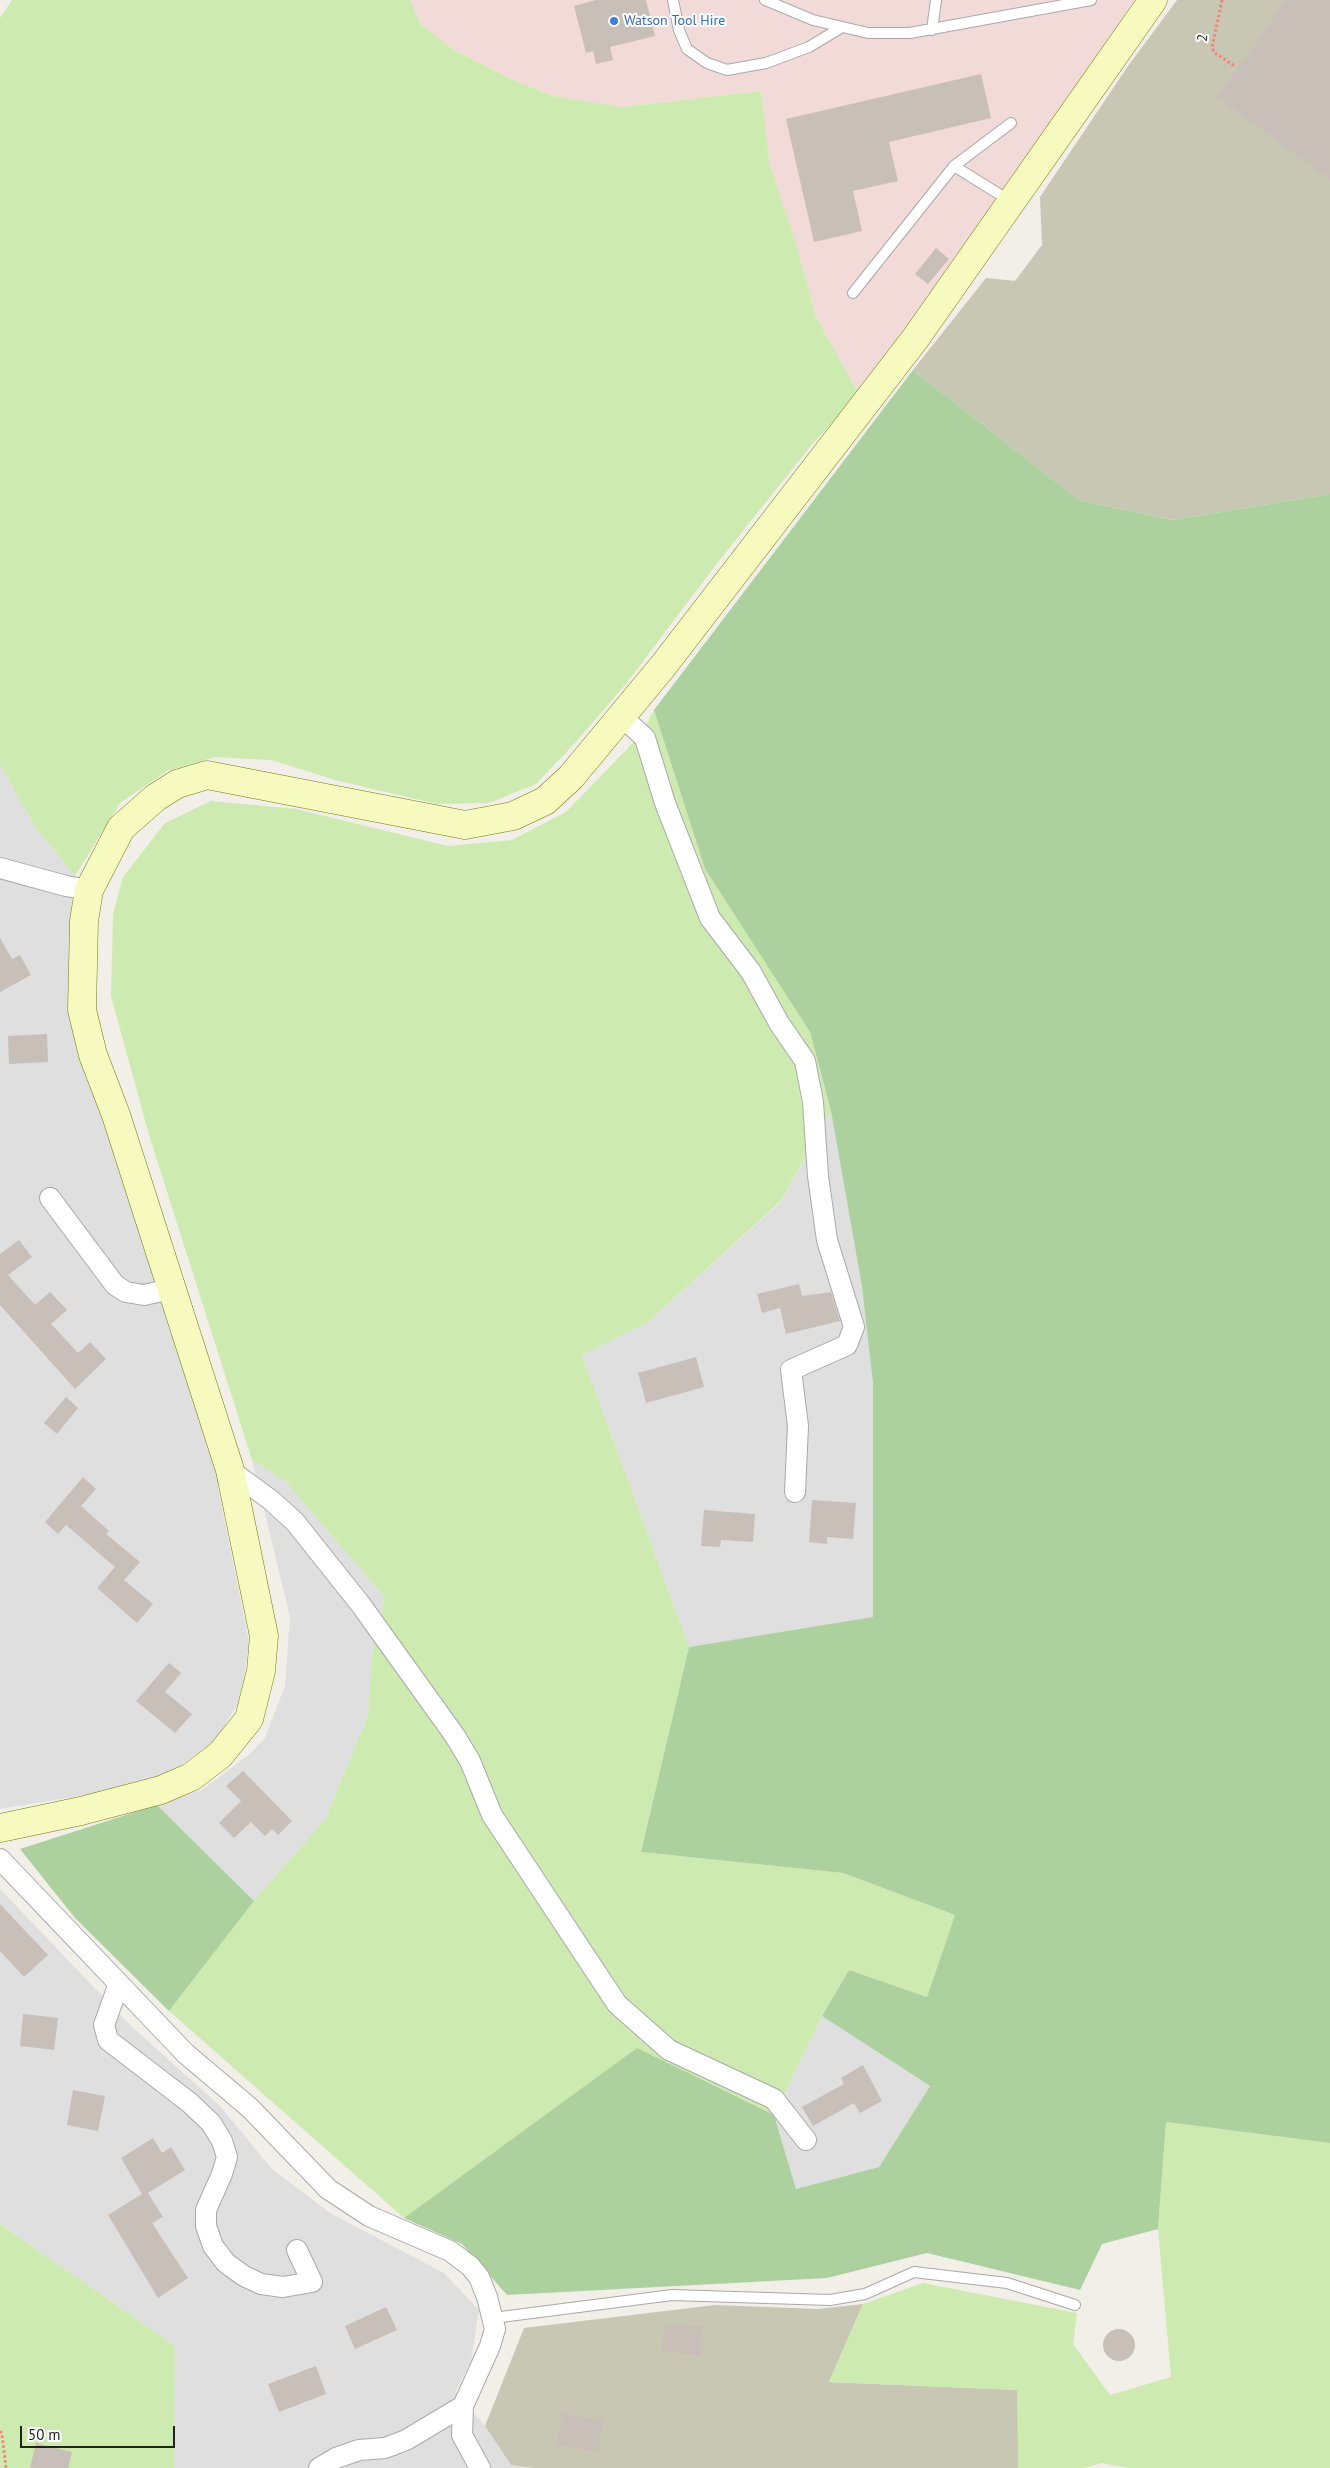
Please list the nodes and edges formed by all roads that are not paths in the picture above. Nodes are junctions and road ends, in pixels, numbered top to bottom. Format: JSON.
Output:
{"nodes":[{"id":1,"x":673,"y":0,"type":"edge"},
{"id":2,"x":765,"y":0,"type":"edge"},
{"id":3,"x":936,"y":0,"type":"edge"},
{"id":4,"x":1091,"y":0,"type":"edge"},
{"id":5,"x":1153,"y":0,"type":"edge"},
{"id":6,"x":842,"y":27,"type":"junction"},
{"id":7,"x":932,"y":30,"type":"junction"},
{"id":8,"x":1011,"y":123,"type":"dead end"},
{"id":9,"x":954,"y":166,"type":"junction"},
{"id":10,"x":1011,"y":202,"type":"junction"},
{"id":11,"x":853,"y":293,"type":"dead end"},
{"id":12,"x":622,"y":716,"type":"junction"},
{"id":13,"x":0,"y":868,"type":"edge"},
{"id":14,"x":89,"y":890,"type":"junction"},
{"id":15,"x":50,"y":1198,"type":"dead end"},
{"id":16,"x":171,"y":1289,"type":"junction"},
{"id":17,"x":230,"y":1470,"type":"junction"},
{"id":18,"x":795,"y":1492,"type":"dead end"},
{"id":19,"x":0,"y":1828,"type":"edge"},
{"id":20,"x":0,"y":1859,"type":"edge"},
{"id":21,"x":118,"y":1986,"type":"junction"},
{"id":22,"x":806,"y":2140,"type":"dead end"},
{"id":23,"x":297,"y":2250,"type":"dead end"},
{"id":24,"x":1074,"y":2305,"type":"dead end"},
{"id":25,"x":493,"y":2318,"type":"junction"},
{"id":26,"x":463,"y":2406,"type":"junction"},
{"id":27,"x":318,"y":2468,"type":"edge"},
{"id":28,"x":480,"y":2468,"type":"edge"}],
"edges":[{"from":1,"to":6,"type":"lane"},
{"from":2,"to":6,"type":"lane"},
{"from":3,"to":7,"type":"lane"},
{"from":4,"to":7,"type":"lane"},
{"from":5,"to":10,"type":"street"},
{"from":6,"to":7,"type":"lane"},
{"from":8,"to":9,"type":"lane"},
{"from":9,"to":10,"type":"lane"},
{"from":9,"to":11,"type":"lane"},
{"from":10,"to":12,"type":"street"},
{"from":12,"to":14,"type":"street"},
{"from":12,"to":18,"type":"street"},
{"from":13,"to":14,"type":"street"},
{"from":14,"to":16,"type":"street"},
{"from":15,"to":16,"type":"street"},
{"from":16,"to":17,"type":"street"},
{"from":17,"to":19,"type":"street"},
{"from":17,"to":22,"type":"street"},
{"from":20,"to":21,"type":"street"},
{"from":21,"to":23,"type":"street"},
{"from":21,"to":25,"type":"street"},
{"from":24,"to":25,"type":"lane"},
{"from":25,"to":26,"type":"street"},
{"from":26,"to":27,"type":"street"},
{"from":26,"to":28,"type":"street"}]}
